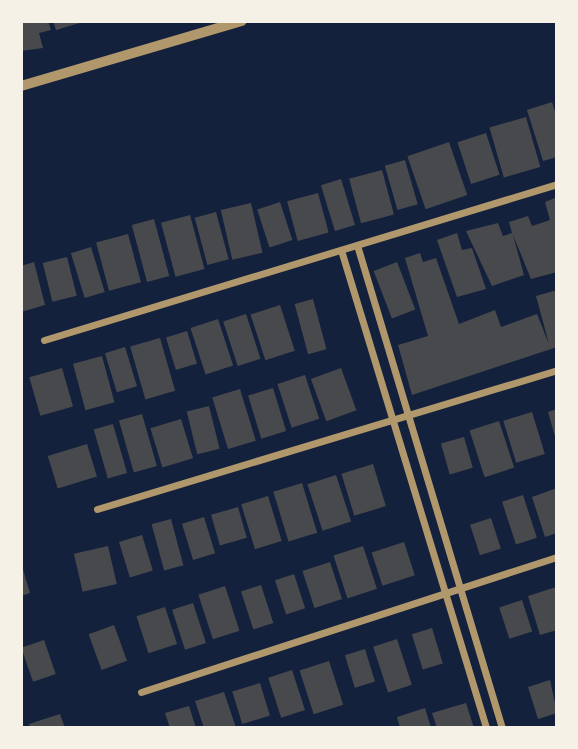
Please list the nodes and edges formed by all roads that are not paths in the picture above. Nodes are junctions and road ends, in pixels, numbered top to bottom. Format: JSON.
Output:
{"nodes":[{"id":1,"x":242,"y":21,"type":"edge"},
{"id":2,"x":21,"y":86,"type":"edge"},
{"id":3,"x":557,"y":184,"type":"edge"},
{"id":4,"x":357,"y":245,"type":"junction"},
{"id":5,"x":341,"y":250,"type":"junction"},
{"id":6,"x":44,"y":340,"type":"dead end"},
{"id":7,"x":557,"y":370,"type":"edge"},
{"id":8,"x":408,"y":416,"type":"junction"},
{"id":9,"x":393,"y":420,"type":"junction"},
{"id":10,"x":97,"y":509,"type":"dead end"},
{"id":11,"x":557,"y":557,"type":"edge"},
{"id":12,"x":460,"y":587,"type":"junction"},
{"id":13,"x":444,"y":591,"type":"junction"},
{"id":14,"x":141,"y":692,"type":"dead end"},
{"id":15,"x":486,"y":728,"type":"edge"},
{"id":16,"x":502,"y":728,"type":"edge"}],
"edges":[{"from":1,"to":2,"type":"street"},
{"from":3,"to":4,"type":"street"},
{"from":4,"to":5,"type":"street"},
{"from":4,"to":8,"type":"street"},
{"from":5,"to":6,"type":"street"},
{"from":5,"to":9,"type":"street"},
{"from":7,"to":8,"type":"street"},
{"from":8,"to":9,"type":"street"},
{"from":8,"to":12,"type":"street"},
{"from":9,"to":10,"type":"street"},
{"from":9,"to":13,"type":"street"},
{"from":11,"to":12,"type":"street"},
{"from":12,"to":13,"type":"street"},
{"from":12,"to":16,"type":"street"},
{"from":13,"to":14,"type":"street"},
{"from":13,"to":15,"type":"street"}]}
